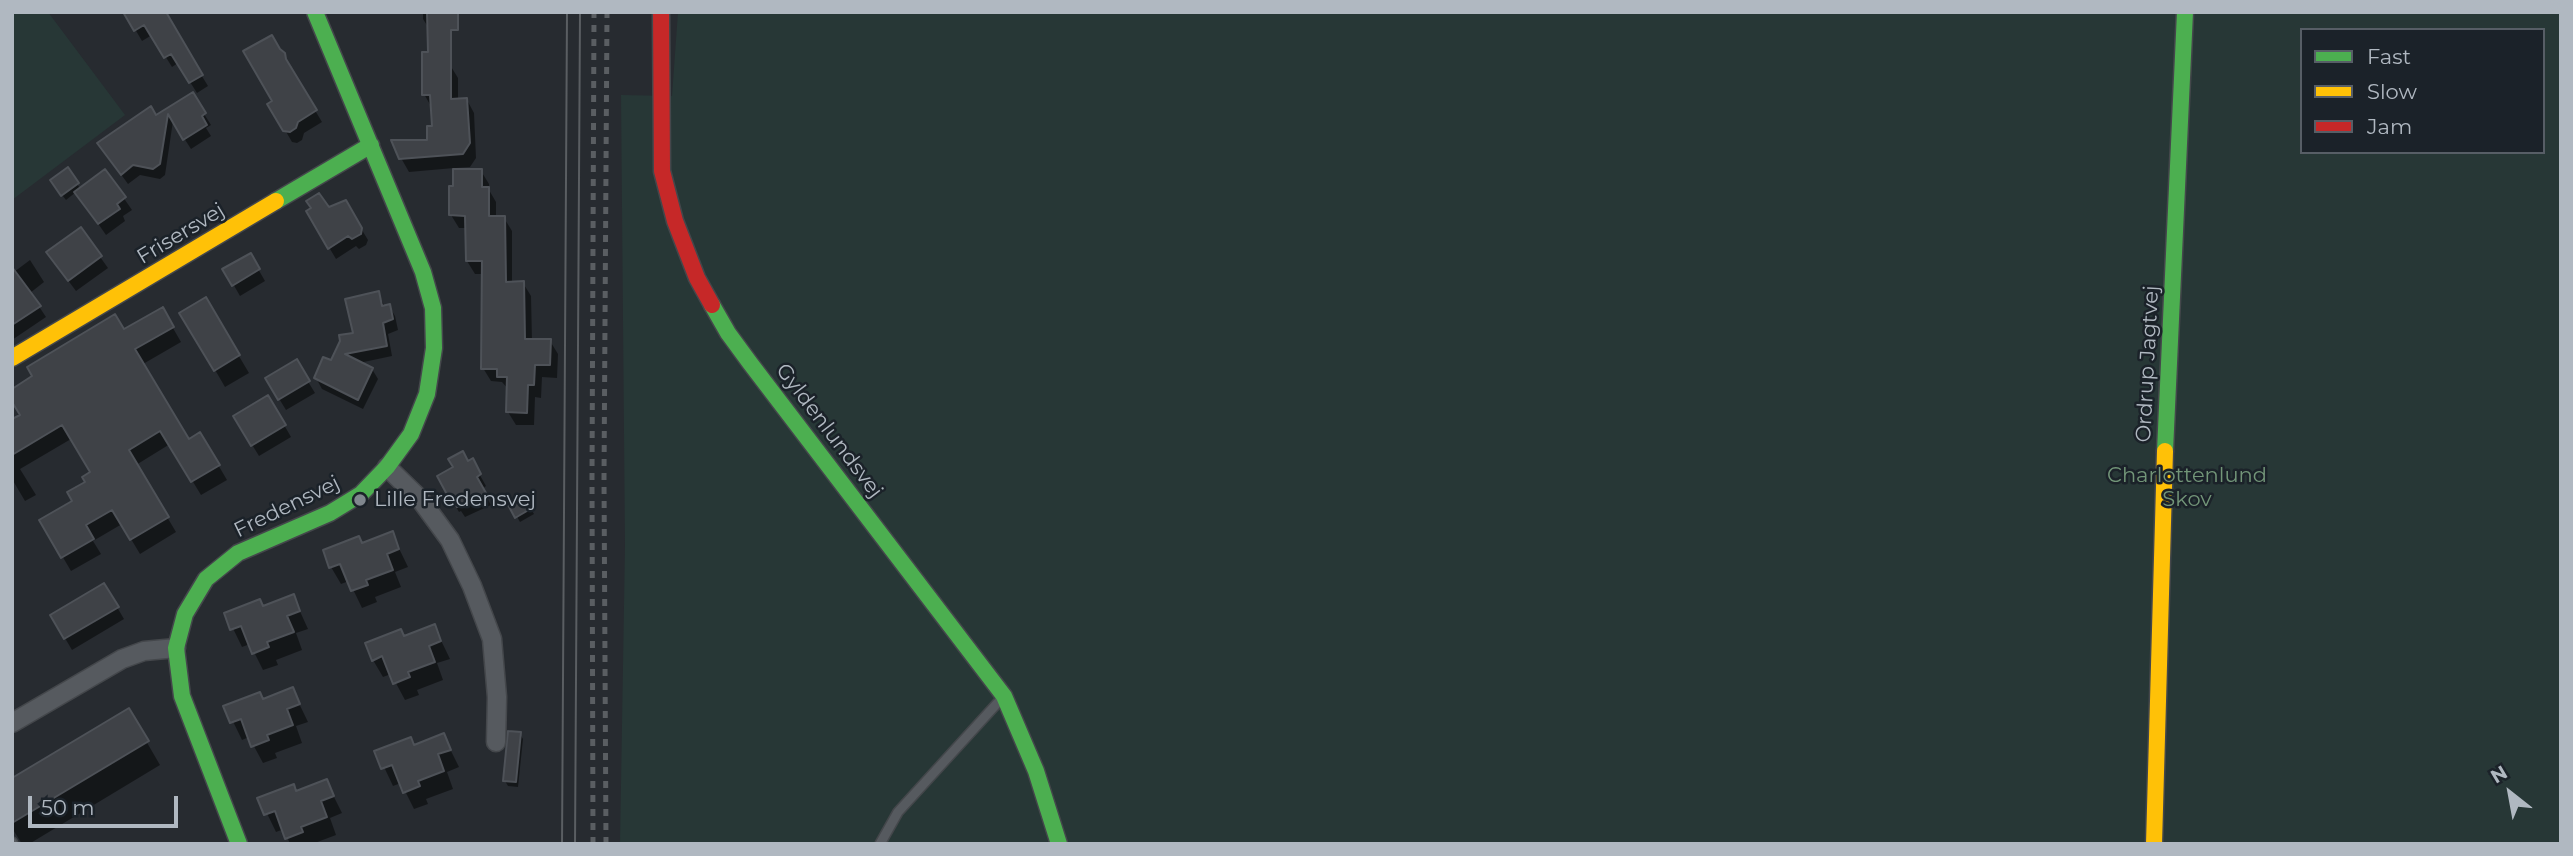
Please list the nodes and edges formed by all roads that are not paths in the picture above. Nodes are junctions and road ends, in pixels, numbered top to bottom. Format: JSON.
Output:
{"nodes":[{"id":1,"x":316,"y":12,"type":"edge"},
{"id":2,"x":661,"y":12,"type":"edge"},
{"id":3,"x":2185,"y":12,"type":"edge"},
{"id":4,"x":370,"y":145,"type":"junction"},
{"id":5,"x":12,"y":358,"type":"edge"},
{"id":6,"x":387,"y":467,"type":"junction"},
{"id":7,"x":176,"y":648,"type":"junction"},
{"id":8,"x":1004,"y":696,"type":"junction"},
{"id":9,"x":12,"y":723,"type":"edge"},
{"id":10,"x":496,"y":742,"type":"dead end"},
{"id":11,"x":239,"y":844,"type":"edge"},
{"id":12,"x":880,"y":844,"type":"edge"},
{"id":13,"x":1059,"y":844,"type":"edge"},
{"id":14,"x":2154,"y":844,"type":"edge"}],
"edges":[{"from":1,"to":4,"type":"street","name":"Fredensvej"},
{"from":2,"to":8,"type":"street","name":"Gyldenlundsvej"},
{"from":3,"to":14,"type":"street","name":"Ordrup Jagtvej"},
{"from":4,"to":5,"type":"street","name":"Frisersvej"},
{"from":4,"to":6,"type":"street","name":"Fredensvej"},
{"from":6,"to":7,"type":"street","name":"Fredensvej"},
{"from":6,"to":10,"type":"street"},
{"from":7,"to":9,"type":"street"},
{"from":7,"to":11,"type":"street","name":"Fredensvej"},
{"from":8,"to":12,"type":"lane"},
{"from":8,"to":13,"type":"street","name":"Gyldenlundsvej"}]}
